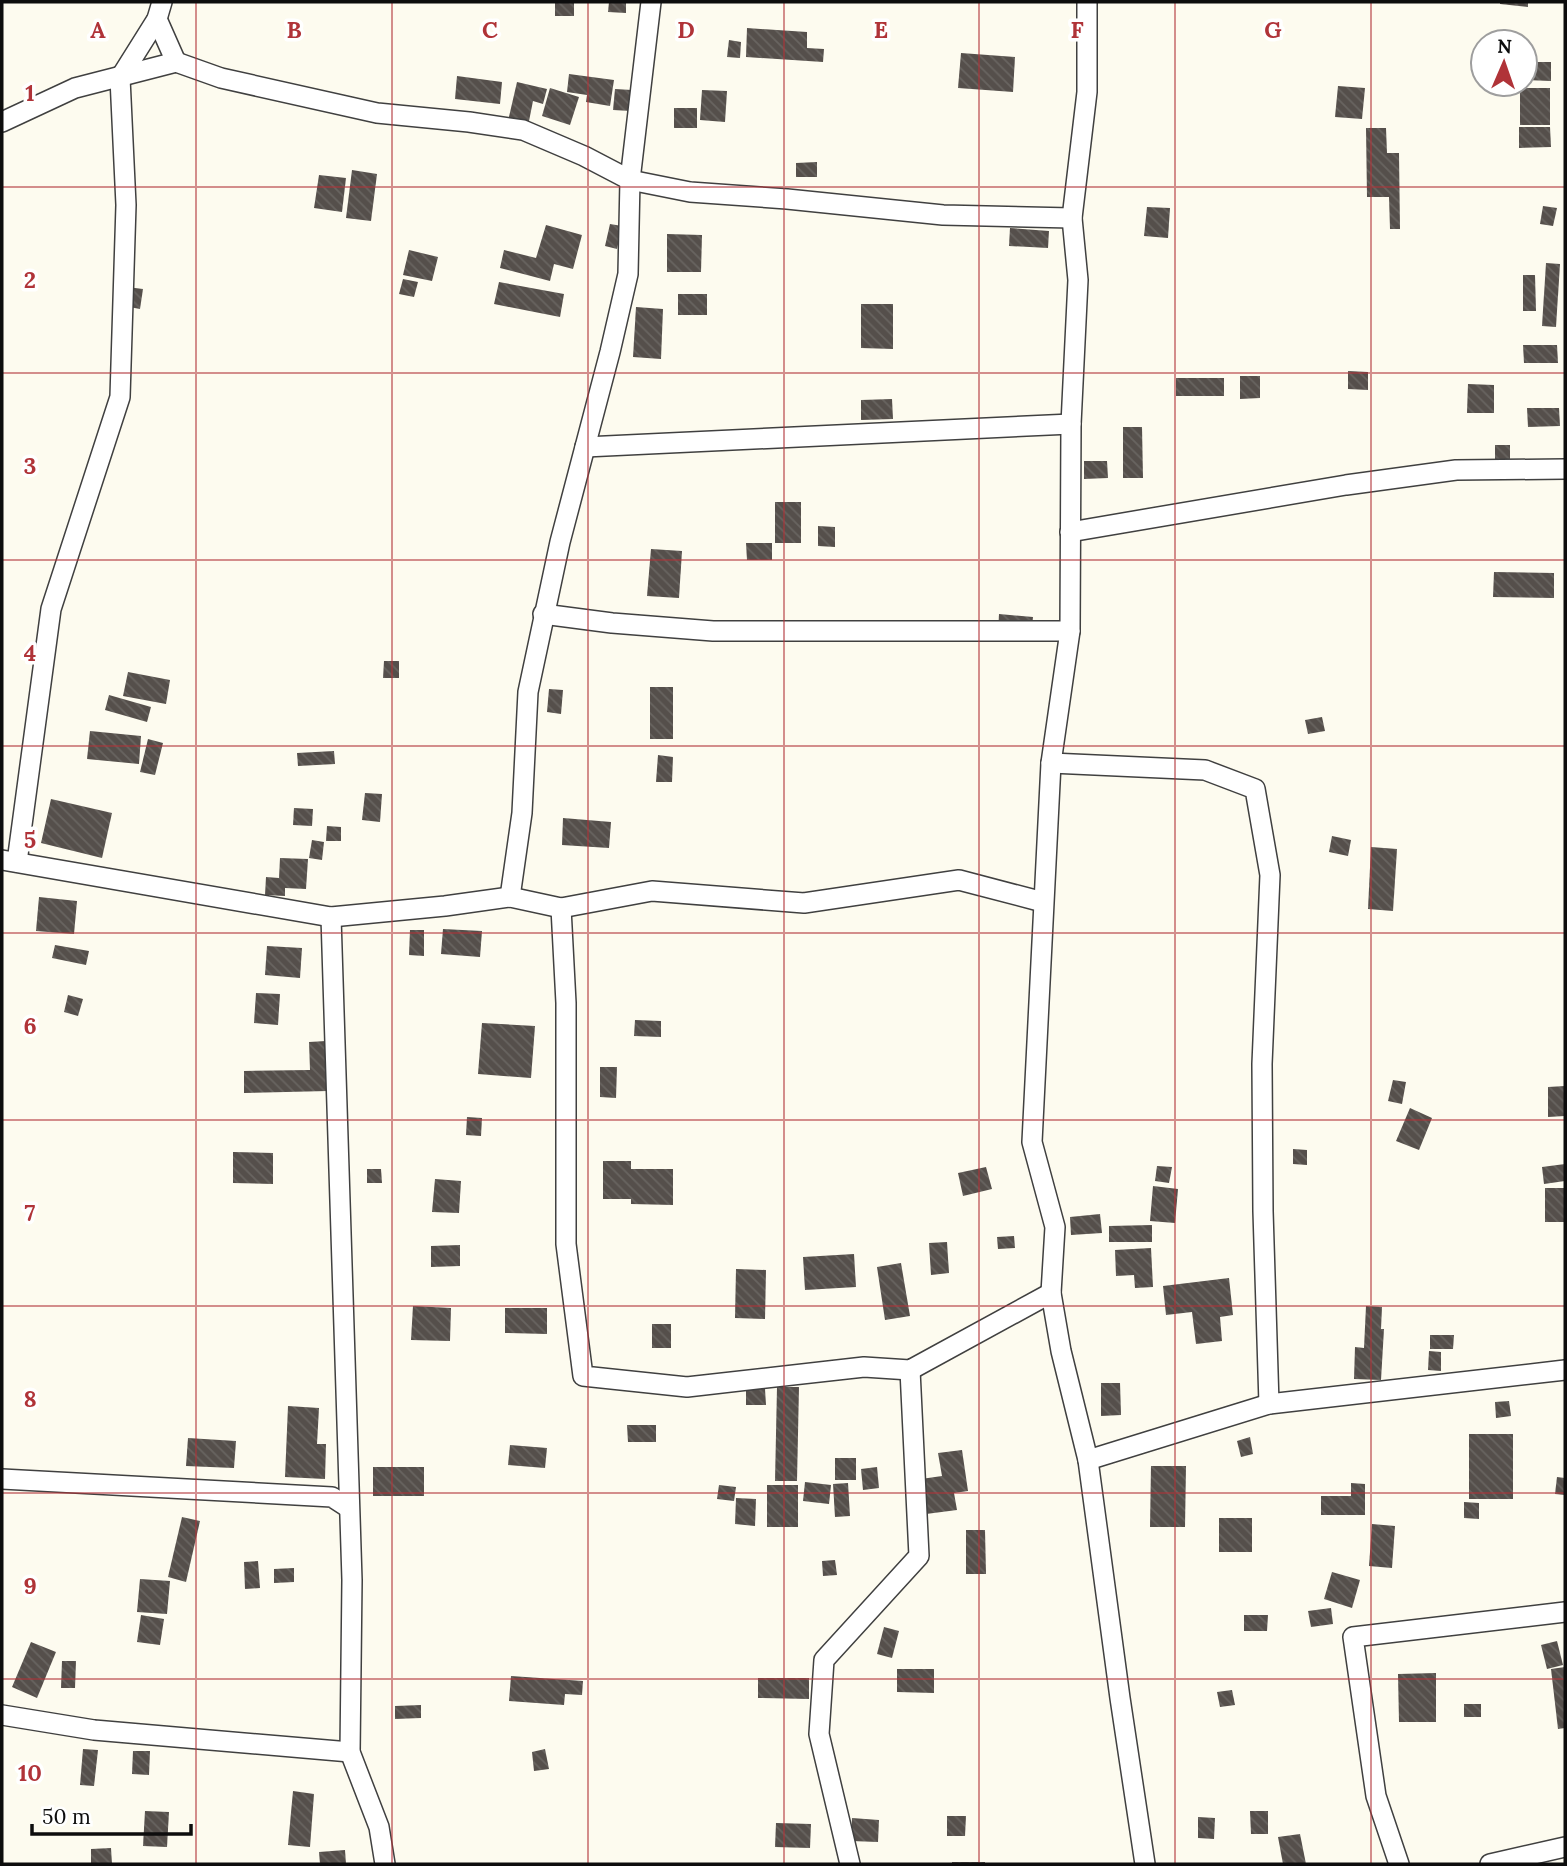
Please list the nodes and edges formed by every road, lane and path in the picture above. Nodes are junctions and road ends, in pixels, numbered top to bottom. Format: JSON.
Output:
{"nodes":[{"id":1,"x":651,"y":2,"type":"edge"},
{"id":2,"x":1087,"y":2,"type":"edge"},
{"id":3,"x":159,"y":10,"type":"edge"},
{"id":4,"x":176,"y":62,"type":"junction"},
{"id":5,"x":120,"y":78,"type":"junction"},
{"id":6,"x":2,"y":122,"type":"edge"},
{"id":7,"x":630,"y":180,"type":"junction"},
{"id":8,"x":1072,"y":219,"type":"junction"},
{"id":9,"x":1071,"y":424,"type":"junction"},
{"id":10,"x":585,"y":447,"type":"junction"},
{"id":11,"x":1565,"y":468,"type":"edge"},
{"id":12,"x":1070,"y":532,"type":"junction"},
{"id":13,"x":543,"y":614,"type":"junction"},
{"id":14,"x":1070,"y":631,"type":"junction"},
{"id":15,"x":1051,"y":763,"type":"junction"},
{"id":16,"x":9,"y":861,"type":"edge"},
{"id":17,"x":510,"y":897,"type":"junction"},
{"id":18,"x":1043,"y":902,"type":"junction"},
{"id":19,"x":561,"y":908,"type":"junction"},
{"id":20,"x":331,"y":916,"type":"junction"},
{"id":21,"x":1051,"y":1293,"type":"junction"},
{"id":22,"x":910,"y":1370,"type":"junction"},
{"id":23,"x":1565,"y":1370,"type":"edge"},
{"id":24,"x":1269,"y":1404,"type":"junction"},
{"id":25,"x":1088,"y":1460,"type":"junction"},
{"id":26,"x":2,"y":1479,"type":"edge"},
{"id":27,"x":349,"y":1508,"type":"junction"},
{"id":28,"x":1565,"y":1612,"type":"edge"},
{"id":29,"x":2,"y":1715,"type":"edge"},
{"id":30,"x":350,"y":1752,"type":"junction"},
{"id":31,"x":1565,"y":1847,"type":"edge"},
{"id":32,"x":385,"y":1864,"type":"edge"},
{"id":33,"x":850,"y":1864,"type":"edge"},
{"id":34,"x":1145,"y":1864,"type":"edge"},
{"id":35,"x":1399,"y":1864,"type":"edge"},
{"id":36,"x":1490,"y":1864,"type":"edge"}],
"edges":[{"from":1,"to":7,"type":"street"},
{"from":2,"to":8,"type":"street"},
{"from":3,"to":4,"type":"street"},
{"from":3,"to":5,"type":"street"},
{"from":4,"to":5,"type":"street"},
{"from":4,"to":7,"type":"street"},
{"from":5,"to":6,"type":"street"},
{"from":5,"to":16,"type":"street"},
{"from":7,"to":8,"type":"street"},
{"from":7,"to":10,"type":"street"},
{"from":8,"to":9,"type":"street"},
{"from":9,"to":10,"type":"street"},
{"from":9,"to":12,"type":"street"},
{"from":10,"to":13,"type":"street"},
{"from":11,"to":12,"type":"street"},
{"from":12,"to":14,"type":"street"},
{"from":13,"to":14,"type":"street"},
{"from":13,"to":17,"type":"street"},
{"from":14,"to":15,"type":"street"},
{"from":15,"to":18,"type":"street"},
{"from":15,"to":24,"type":"street"},
{"from":16,"to":20,"type":"street"},
{"from":17,"to":19,"type":"street"},
{"from":17,"to":20,"type":"street"},
{"from":18,"to":19,"type":"street"},
{"from":18,"to":21,"type":"street"},
{"from":19,"to":22,"type":"street"},
{"from":20,"to":27,"type":"street"},
{"from":21,"to":22,"type":"street"},
{"from":21,"to":25,"type":"street"},
{"from":22,"to":33,"type":"street"},
{"from":23,"to":24,"type":"street"},
{"from":24,"to":25,"type":"street"},
{"from":25,"to":34,"type":"street"},
{"from":26,"to":27,"type":"street"},
{"from":27,"to":30,"type":"street"},
{"from":28,"to":35,"type":"street"},
{"from":29,"to":30,"type":"street"},
{"from":30,"to":32,"type":"street"},
{"from":31,"to":36,"type":"street"}]}
